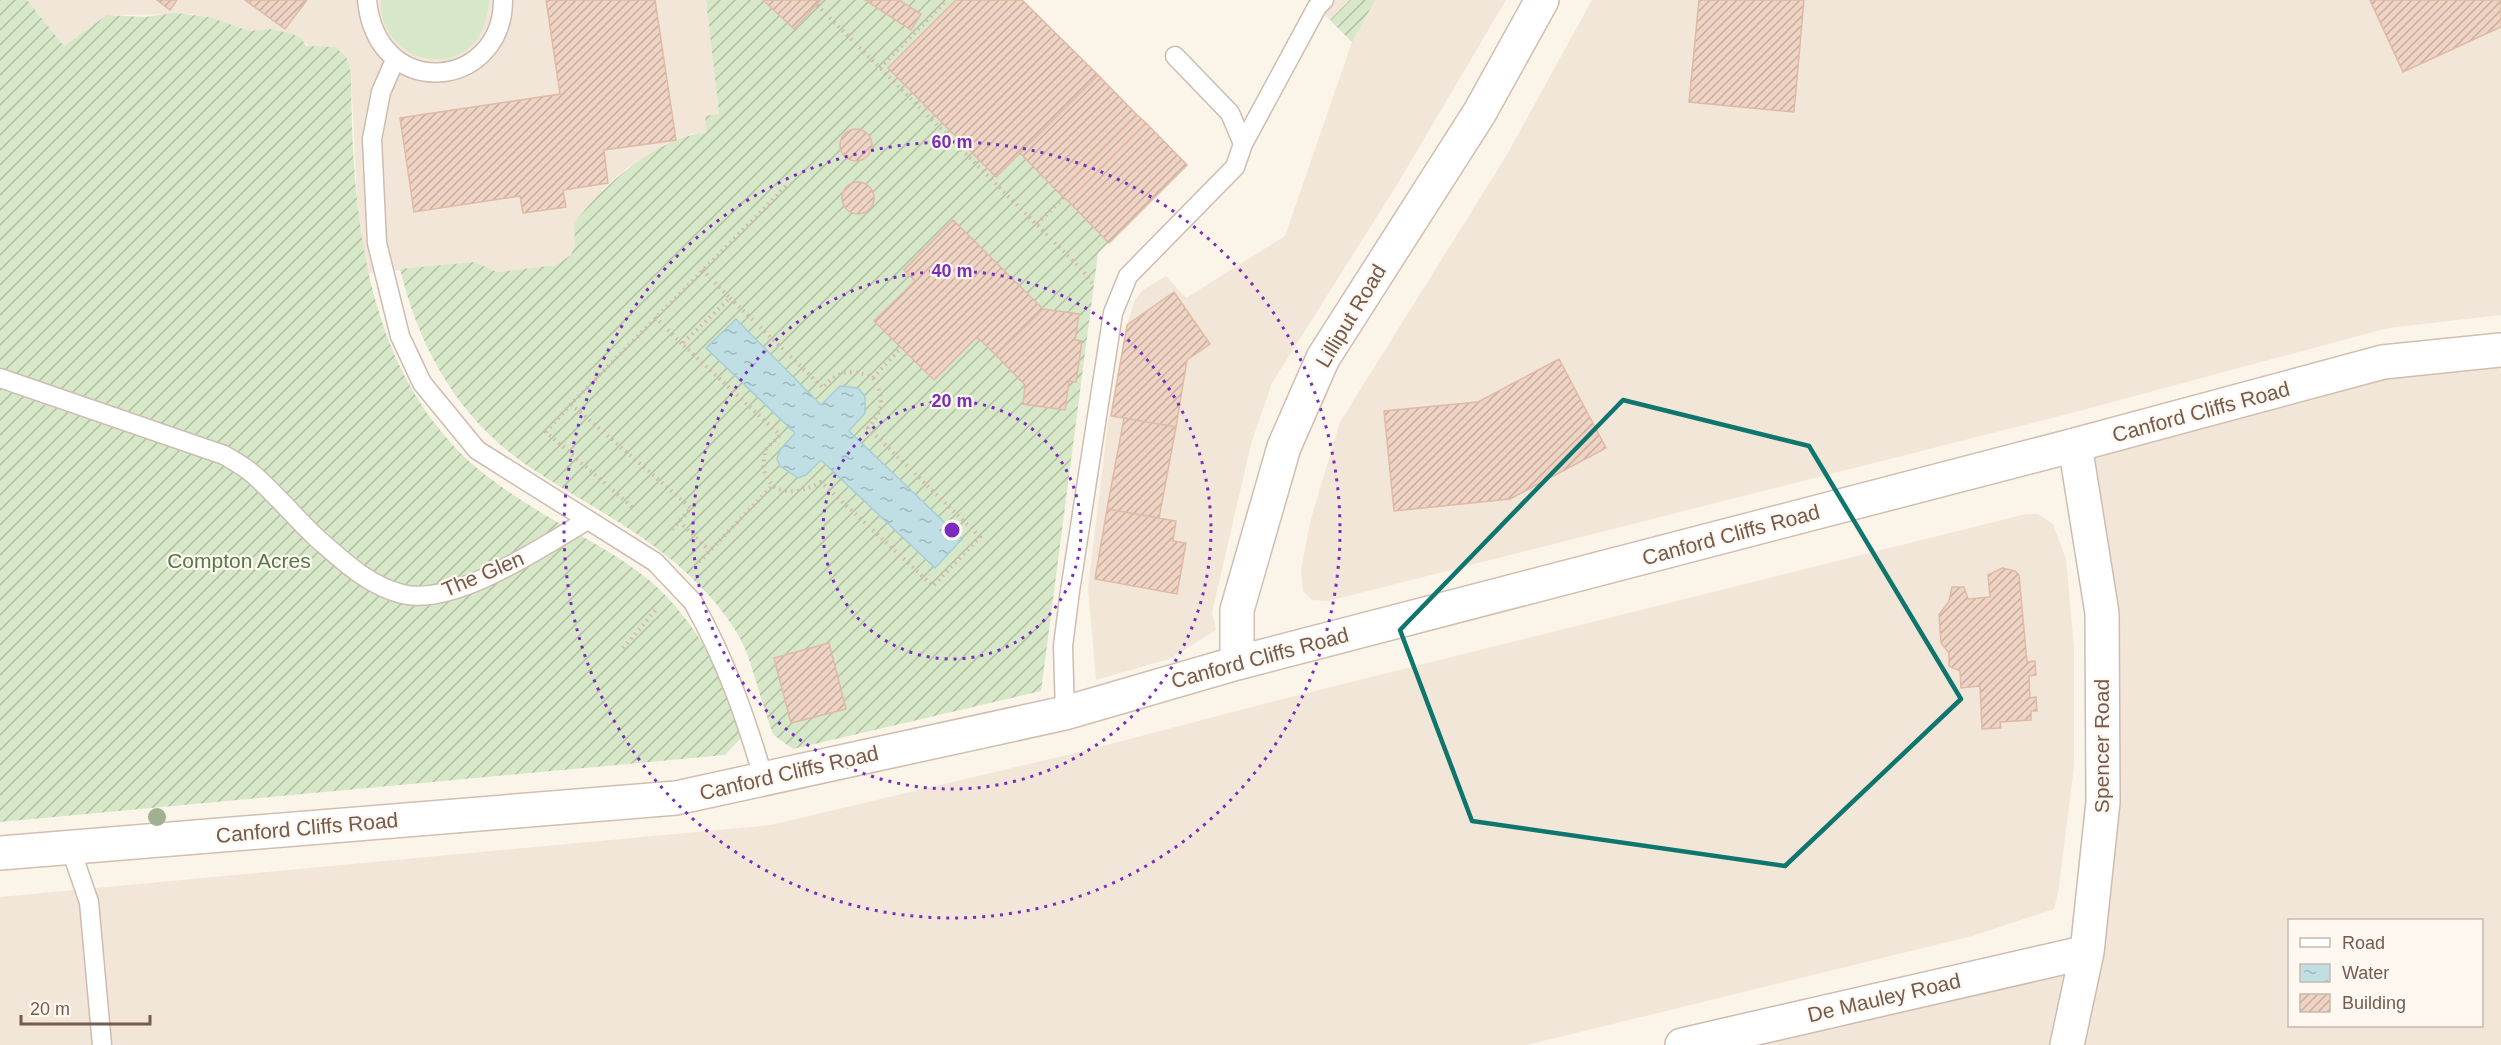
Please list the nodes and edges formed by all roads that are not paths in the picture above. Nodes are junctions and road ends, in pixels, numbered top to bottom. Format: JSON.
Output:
{"nodes":[{"id":1,"x":367,"y":0,"type":"edge"},
{"id":2,"x":503,"y":0,"type":"edge"},
{"id":3,"x":1324,"y":0,"type":"edge"},
{"id":4,"x":1542,"y":0,"type":"edge"},
{"id":5,"x":1175,"y":56,"type":"dead end"},
{"id":6,"x":395,"y":60,"type":"junction"},
{"id":7,"x":1243,"y":144,"type":"junction"},
{"id":8,"x":2501,"y":350,"type":"edge"},
{"id":9,"x":0,"y":378,"type":"edge"},
{"id":10,"x":2075,"y":445,"type":"junction"},
{"id":11,"x":585,"y":521,"type":"junction"},
{"id":12,"x":1237,"y":663,"type":"junction"},
{"id":13,"x":1065,"y":713,"type":"junction"},
{"id":14,"x":764,"y":780,"type":"junction"},
{"id":15,"x":70,"y":847,"type":"junction"},
{"id":16,"x":0,"y":853,"type":"edge"},
{"id":17,"x":2087,"y":952,"type":"junction"},
{"id":18,"x":102,"y":1045,"type":"edge"},
{"id":19,"x":1682,"y":1045,"type":"edge"},
{"id":20,"x":2067,"y":1045,"type":"edge"}],
"edges":[{"from":1,"to":6,"type":"lane"},
{"from":2,"to":6,"type":"lane"},
{"from":3,"to":7,"type":"lane"},
{"from":4,"to":12,"type":"street","name":"Lilliput Road"},
{"from":5,"to":7,"type":"lane"},
{"from":6,"to":11,"type":"lane"},
{"from":7,"to":13,"type":"lane"},
{"from":8,"to":10,"type":"street","name":"Canford Cliffs Road"},
{"from":9,"to":11,"type":"lane","name":"The Glen"},
{"from":10,"to":12,"type":"street","name":"Canford Cliffs Road"},
{"from":10,"to":17,"type":"street","name":"Spencer Road"},
{"from":11,"to":14,"type":"lane","bridge":true},
{"from":12,"to":13,"type":"street","name":"Canford Cliffs Road"},
{"from":13,"to":14,"type":"street","name":"Canford Cliffs Road"},
{"from":14,"to":15,"type":"street","name":"Canford Cliffs Road"},
{"from":15,"to":16,"type":"street","name":"Canford Cliffs Road"},
{"from":15,"to":18,"type":"lane"},
{"from":17,"to":19,"type":"street","name":"De Mauley Road"},
{"from":17,"to":20,"type":"street","name":"Spencer Road"}]}
